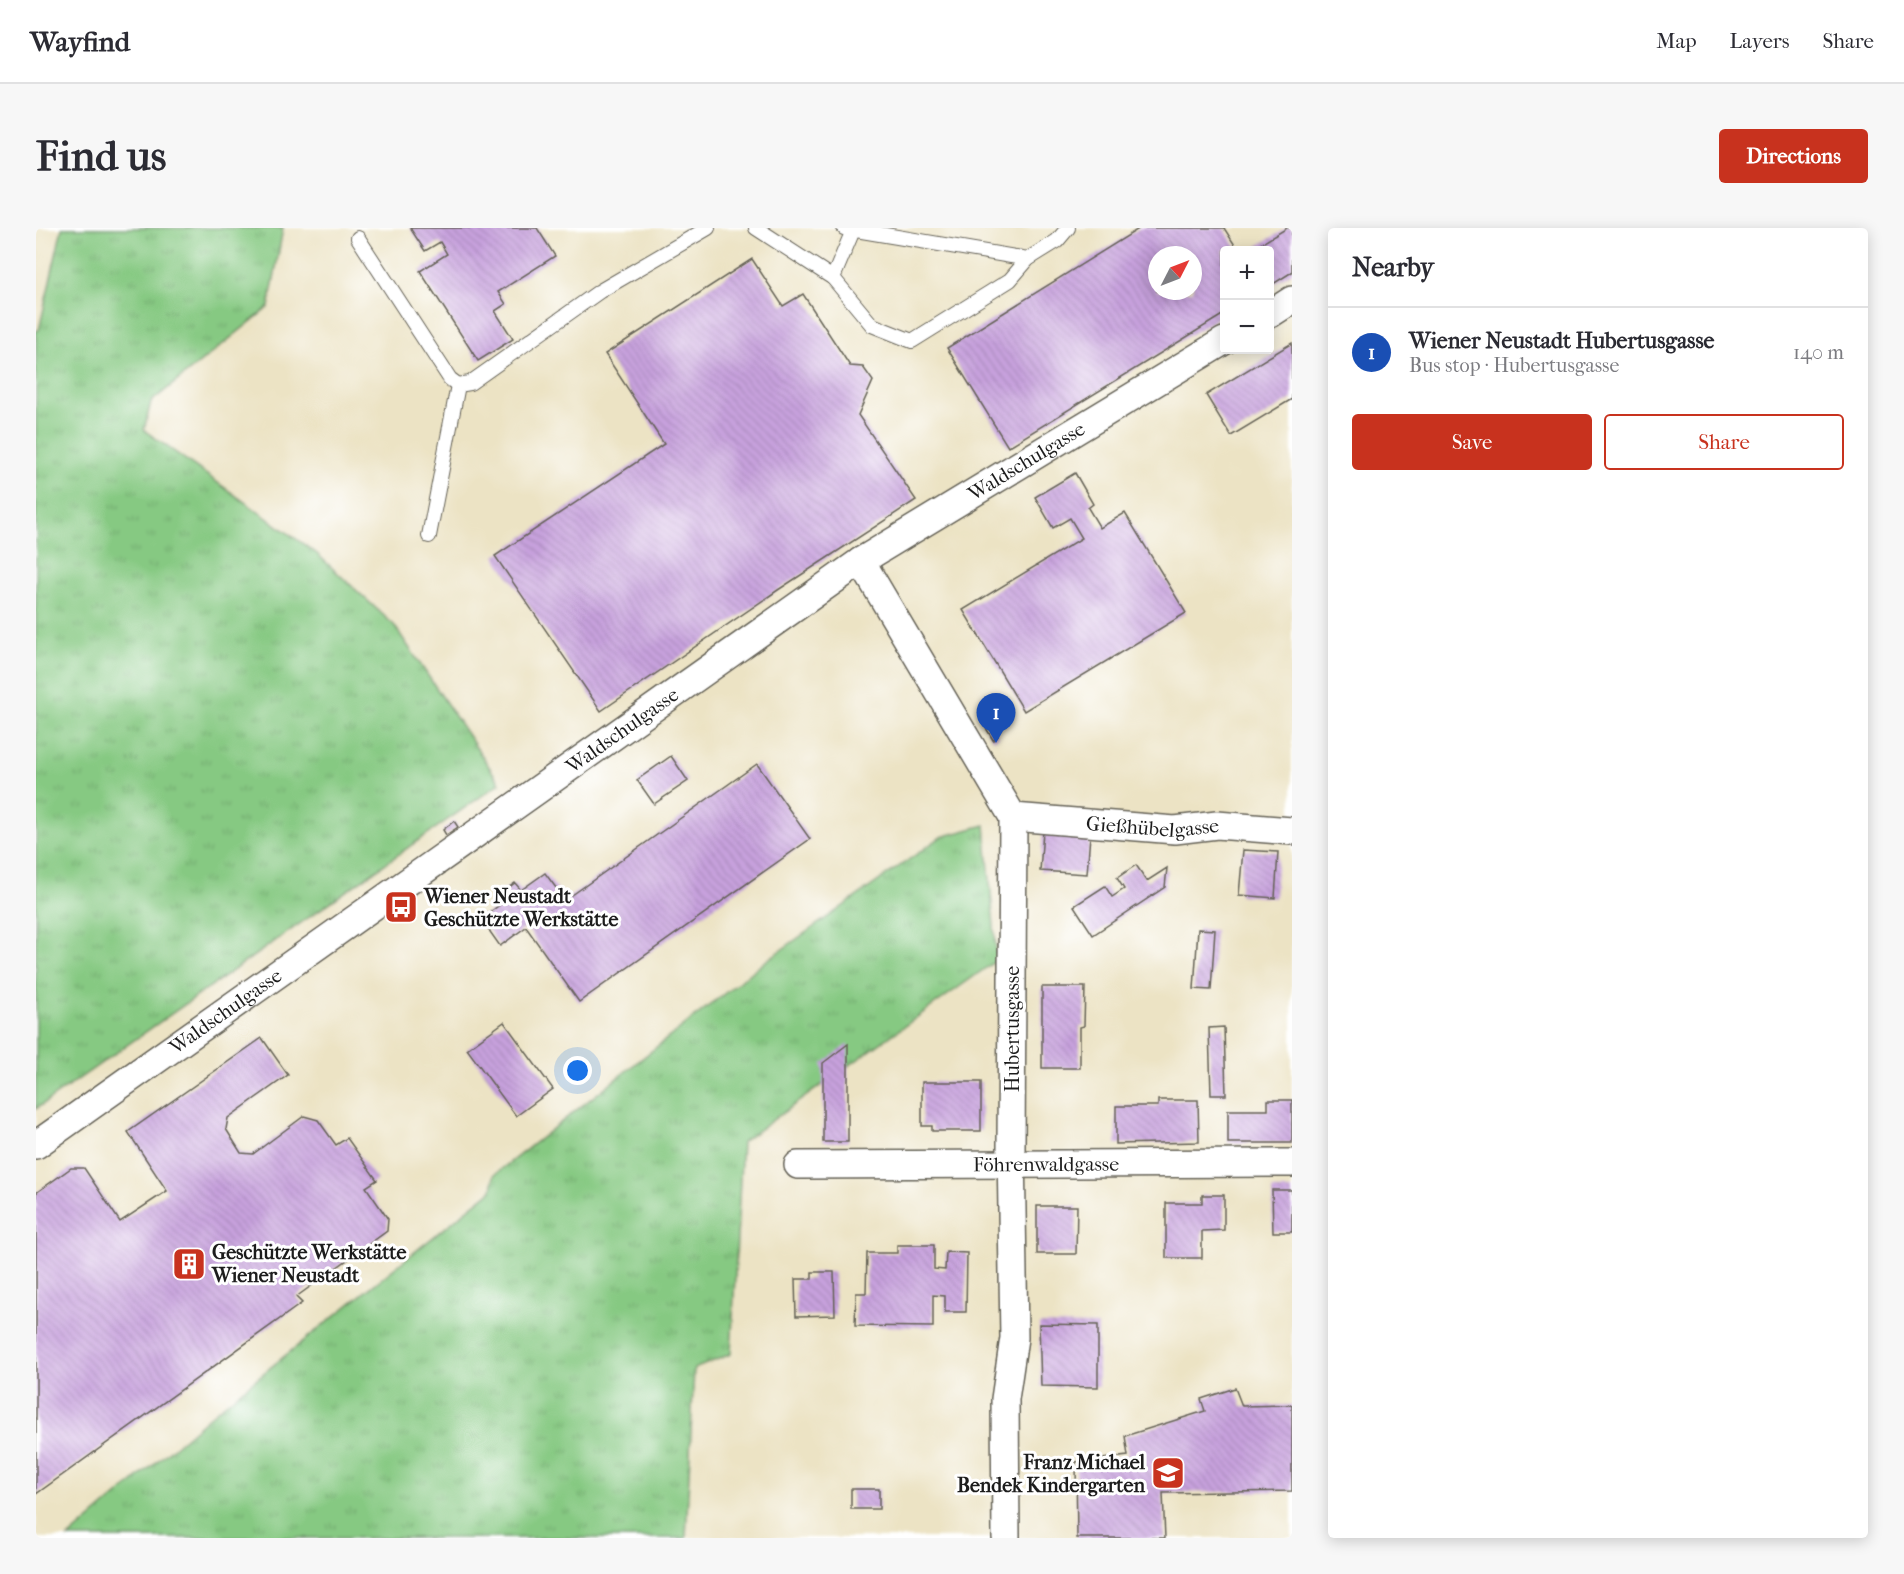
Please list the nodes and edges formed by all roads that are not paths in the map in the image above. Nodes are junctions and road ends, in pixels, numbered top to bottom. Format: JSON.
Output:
{"nodes":[{"id":1,"x":708,"y":228,"type":"edge"},
{"id":2,"x":756,"y":228,"type":"edge"},
{"id":3,"x":1068,"y":228,"type":"edge"},
{"id":4,"x":850,"y":229,"type":"edge"},
{"id":5,"x":358,"y":238,"type":"dead end"},
{"id":6,"x":1028,"y":259,"type":"junction"},
{"id":7,"x":833,"y":278,"type":"junction"},
{"id":8,"x":1292,"y":300,"type":"edge"},
{"id":9,"x":1274,"y":311,"type":"edge"},
{"id":10,"x":1220,"y":343,"type":"edge"},
{"id":11,"x":458,"y":385,"type":"junction"},
{"id":12,"x":429,"y":536,"type":"dead end"},
{"id":13,"x":861,"y":561,"type":"junction"},
{"id":14,"x":1013,"y":817,"type":"junction"},
{"id":15,"x":1292,"y":831,"type":"edge"},
{"id":16,"x":36,"y":1145,"type":"edge"},
{"id":17,"x":1011,"y":1162,"type":"junction"},
{"id":18,"x":1292,"y":1163,"type":"edge"},
{"id":19,"x":798,"y":1165,"type":"dead end"},
{"id":20,"x":1006,"y":1538,"type":"edge"}],
"edges":[{"from":1,"to":11,"type":"lane"},
{"from":2,"to":7,"type":"lane"},
{"from":3,"to":6,"type":"lane"},
{"from":4,"to":6,"type":"lane"},
{"from":4,"to":7,"type":"lane"},
{"from":5,"to":11,"type":"lane"},
{"from":6,"to":7,"type":"lane"},
{"from":8,"to":9,"type":"street"},
{"from":10,"to":13,"type":"street","name":"Waldschulgasse"},
{"from":11,"to":12,"type":"lane"},
{"from":13,"to":14,"type":"street"},
{"from":13,"to":16,"type":"street","name":"Waldschulgasse"},
{"from":14,"to":15,"type":"street","name":"Gießhübelgasse"},
{"from":14,"to":17,"type":"street","name":"Hubertusgasse"},
{"from":17,"to":18,"type":"street","name":"Föhrenwaldgasse"},
{"from":17,"to":19,"type":"street","name":"Föhrenwaldgasse"},
{"from":17,"to":20,"type":"street","name":"Hubertusgasse"}]}
